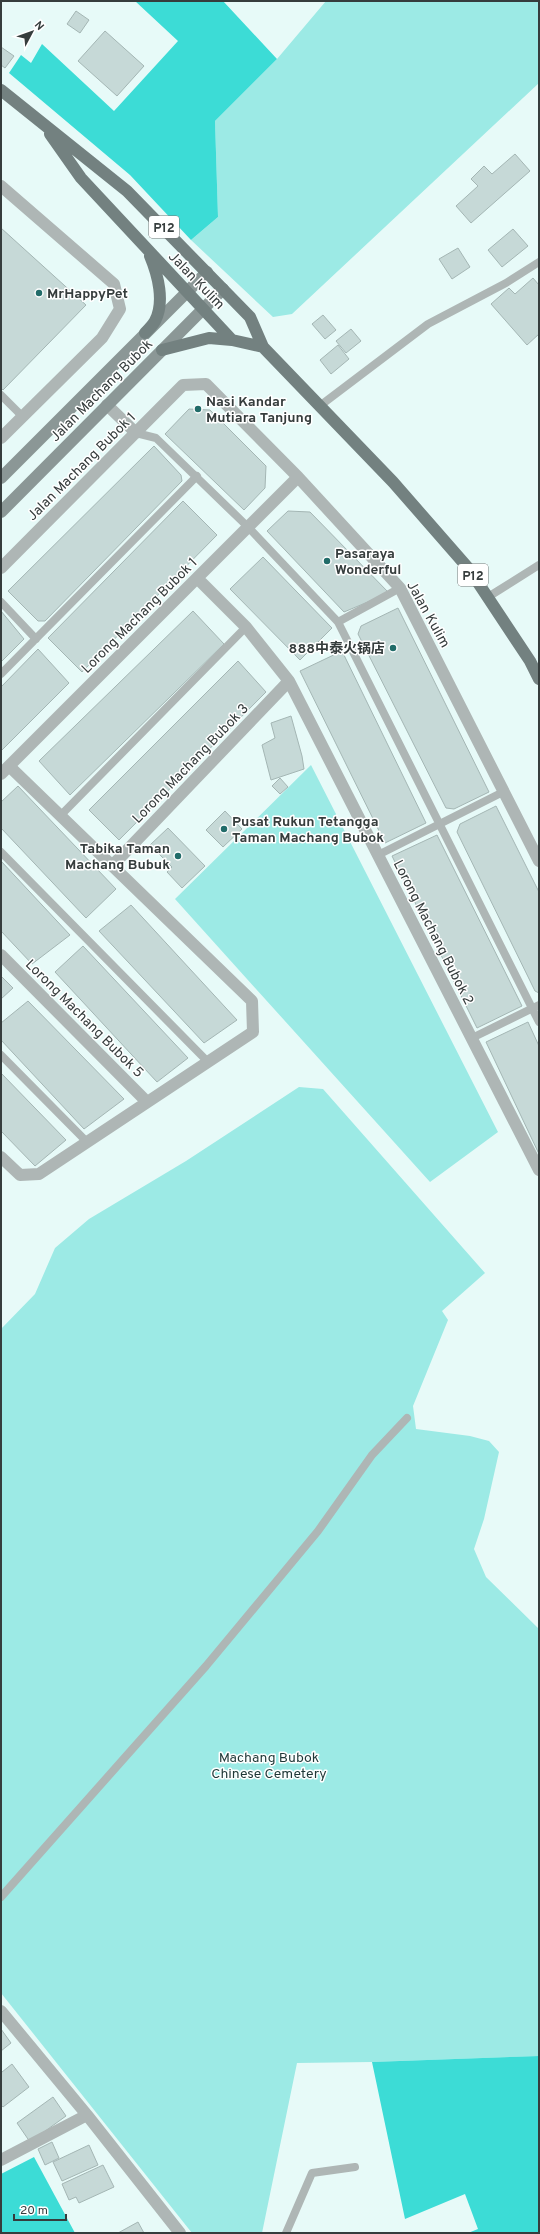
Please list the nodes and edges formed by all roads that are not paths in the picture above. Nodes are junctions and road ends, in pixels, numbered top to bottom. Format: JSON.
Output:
{"nodes":[{"id":1,"x":1,"y":90,"type":"edge"},
{"id":2,"x":44,"y":124,"type":"junction"},
{"id":3,"x":1,"y":186,"type":"edge"},
{"id":4,"x":147,"y":250,"type":"junction"},
{"id":5,"x":539,"y":262,"type":"edge"},
{"id":6,"x":207,"y":272,"type":"junction"},
{"id":7,"x":223,"y":290,"type":"junction"},
{"id":8,"x":187,"y":292,"type":"junction"},
{"id":9,"x":203,"y":308,"type":"junction"},
{"id":10,"x":145,"y":333,"type":"junction"},
{"id":11,"x":232,"y":340,"type":"junction"},
{"id":12,"x":263,"y":347,"type":"junction"},
{"id":13,"x":162,"y":350,"type":"junction"},
{"id":14,"x":183,"y":385,"type":"joint"},
{"id":15,"x":1,"y":395,"type":"edge"},
{"id":16,"x":107,"y":405,"type":"junction"},
{"id":17,"x":321,"y":405,"type":"junction"},
{"id":18,"x":23,"y":417,"type":"junction"},
{"id":19,"x":136,"y":433,"type":"junction"},
{"id":20,"x":1,"y":438,"type":"edge"},
{"id":21,"x":197,"y":476,"type":"junction"},
{"id":22,"x":298,"y":477,"type":"junction"},
{"id":23,"x":1,"y":478,"type":"edge"},
{"id":24,"x":1,"y":512,"type":"edge"},
{"id":25,"x":248,"y":527,"type":"junction"},
{"id":26,"x":539,"y":565,"type":"edge"},
{"id":27,"x":1,"y":568,"type":"edge"},
{"id":28,"x":197,"y":578,"type":"junction"},
{"id":29,"x":400,"y":588,"type":"junction"},
{"id":30,"x":488,"y":597,"type":"junction"},
{"id":31,"x":1,"y":602,"type":"edge"},
{"id":32,"x":338,"y":622,"type":"junction"},
{"id":33,"x":246,"y":627,"type":"junction"},
{"id":34,"x":36,"y":639,"type":"junction"},
{"id":35,"x":1,"y":674,"type":"edge"},
{"id":36,"x":539,"y":679,"type":"edge"},
{"id":37,"x":290,"y":681,"type":"junction"},
{"id":38,"x":5,"y":770,"type":"edge"},
{"id":39,"x":505,"y":791,"type":"junction"},
{"id":40,"x":61,"y":816,"type":"junction"},
{"id":41,"x":440,"y":825,"type":"junction"},
{"id":42,"x":1,"y":852,"type":"edge"},
{"id":43,"x":378,"y":855,"type":"junction"},
{"id":44,"x":539,"y":861,"type":"edge"},
{"id":45,"x":112,"y":866,"type":"junction"},
{"id":46,"x":1,"y":955,"type":"edge"},
{"id":47,"x":536,"y":1007,"type":"edge"},
{"id":48,"x":539,"y":1022,"type":"edge"},
{"id":49,"x":472,"y":1038,"type":"junction"},
{"id":50,"x":1,"y":1055,"type":"edge"},
{"id":51,"x":208,"y":1062,"type":"junction"},
{"id":52,"x":147,"y":1102,"type":"junction"},
{"id":53,"x":87,"y":1142,"type":"junction"},
{"id":54,"x":1,"y":1156,"type":"edge"},
{"id":55,"x":539,"y":1170,"type":"edge"},
{"id":56,"x":407,"y":1418,"type":"dead end"},
{"id":57,"x":1,"y":1897,"type":"edge"},
{"id":58,"x":1,"y":2011,"type":"edge"},
{"id":59,"x":87,"y":2115,"type":"junction"},
{"id":60,"x":1,"y":2160,"type":"edge"},
{"id":61,"x":355,"y":2166,"type":"dead end"},
{"id":62,"x":180,"y":2233,"type":"edge"},
{"id":63,"x":286,"y":2233,"type":"edge"}],
"edges":[{"from":1,"to":2,"type":"main road","name":"Jalan Kulim","number":"P12"},
{"from":2,"to":4,"type":"main road","name":"Jalan Kulim","number":"P12"},
{"from":2,"to":6,"type":"main road","name":"Jalan Kulim","number":"P12"},
{"from":3,"to":18,"type":"street"},
{"from":4,"to":8,"type":"main road","name":"Jalan Kulim","number":"P12"},
{"from":4,"to":10,"type":"main road"},
{"from":5,"to":17,"type":"lane"},
{"from":6,"to":7,"type":"main road","name":"Jalan Kulim","number":"P12"},
{"from":6,"to":8,"type":"main road","name":"Jalan Machang Bubok"},
{"from":7,"to":9,"type":"main road","name":"Jalan Machang Bubok"},
{"from":7,"to":12,"type":"main road","name":"Jalan Kulim","number":"P12"},
{"from":8,"to":9,"type":"main road","name":"Jalan Kulim","number":"P12"},
{"from":8,"to":10,"type":"main road","name":"Jalan Machang Bubok"},
{"from":9,"to":11,"type":"main road","name":"Jalan Kulim","number":"P12"},
{"from":9,"to":13,"type":"main road","name":"Jalan Machang Bubok"},
{"from":10,"to":23,"type":"main road","name":"Jalan Machang Bubok"},
{"from":11,"to":12,"type":"main road"},
{"from":11,"to":13,"type":"main road"},
{"from":12,"to":17,"type":"main road","name":"Jalan Kulim","number":"P12"},
{"from":13,"to":16,"type":"main road","name":"Jalan Machang Bubok"},
{"from":14,"to":19,"type":"street","name":"Jalan Machang Bubok 1"},
{"from":14,"to":22,"type":"street","name":"Jalan Kulim"},
{"from":15,"to":18,"type":"lane"},
{"from":16,"to":19,"type":"street"},
{"from":16,"to":24,"type":"main road","name":"Jalan Machang Bubok"},
{"from":17,"to":30,"type":"main road","name":"Jalan Kulim","number":"P12"},
{"from":18,"to":20,"type":"street"},
{"from":19,"to":21,"type":"lane"},
{"from":19,"to":27,"type":"street","name":"Jalan Machang Bubok 1"},
{"from":21,"to":25,"type":"lane"},
{"from":21,"to":34,"type":"lane"},
{"from":22,"to":25,"type":"street","name":"Lorong Machang Bubok 1"},
{"from":22,"to":29,"type":"street","name":"Jalan Kulim"},
{"from":25,"to":28,"type":"street","name":"Lorong Machang Bubok 1"},
{"from":25,"to":32,"type":"lane"},
{"from":26,"to":30,"type":"lane"},
{"from":28,"to":33,"type":"street","name":"Lorong Machang Bubok 2"},
{"from":28,"to":38,"type":"street","name":"Lorong Machang Bubok 1"},
{"from":29,"to":32,"type":"lane"},
{"from":29,"to":39,"type":"street","name":"Jalan Kulim"},
{"from":30,"to":36,"type":"main road","name":"Jalan Kulim","number":"P12"},
{"from":31,"to":34,"type":"lane"},
{"from":32,"to":41,"type":"lane"},
{"from":33,"to":37,"type":"street","name":"Lorong Machang Bubok 2"},
{"from":33,"to":40,"type":"lane"},
{"from":34,"to":35,"type":"lane"},
{"from":37,"to":43,"type":"street","name":"Lorong Machang Bubok 2"},
{"from":37,"to":45,"type":"street","name":"Lorong Machang Bubok 3"},
{"from":38,"to":40,"type":"street"},
{"from":39,"to":41,"type":"lane"},
{"from":39,"to":44,"type":"street","name":"Jalan Kulim"},
{"from":40,"to":45,"type":"street"},
{"from":41,"to":43,"type":"lane"},
{"from":41,"to":47,"type":"lane"},
{"from":42,"to":51,"type":"lane"},
{"from":43,"to":49,"type":"street","name":"Lorong Machang Bubok 2"},
{"from":45,"to":51,"type":"street"},
{"from":46,"to":52,"type":"street","name":"Lorong Machang Bubok 5"},
{"from":47,"to":48,"type":"lane"},
{"from":47,"to":49,"type":"lane"},
{"from":49,"to":55,"type":"street","name":"Lorong Machang Bubok 2"},
{"from":50,"to":53,"type":"lane"},
{"from":51,"to":52,"type":"street"},
{"from":52,"to":53,"type":"street"},
{"from":53,"to":54,"type":"street"},
{"from":56,"to":57,"type":"lane"},
{"from":58,"to":59,"type":"street"},
{"from":59,"to":60,"type":"street"},
{"from":59,"to":62,"type":"street"},
{"from":61,"to":63,"type":"lane"}]}
